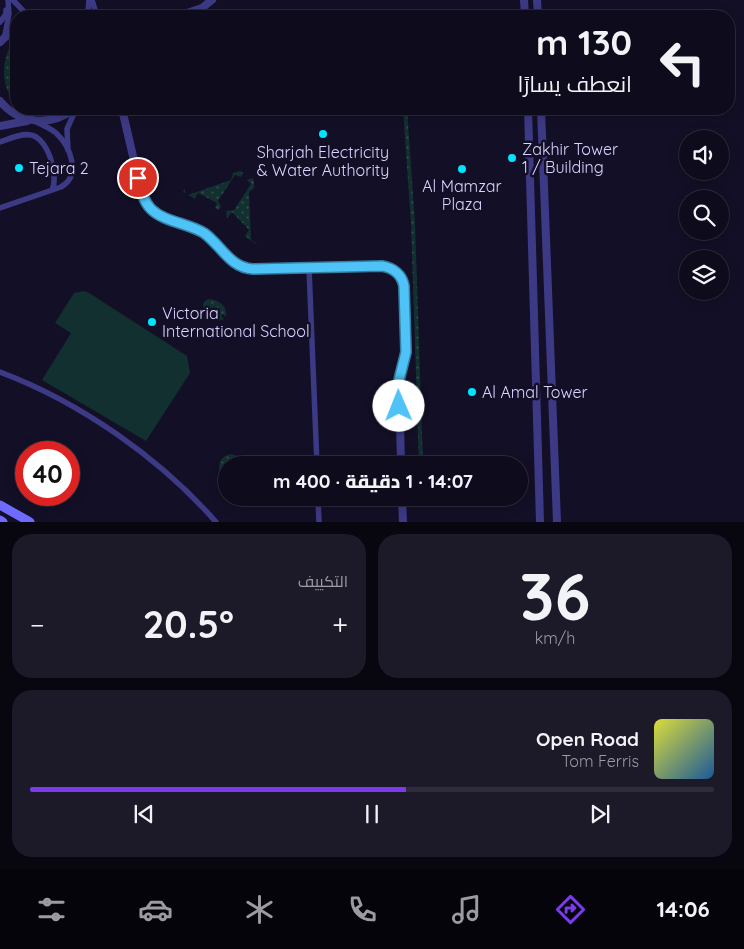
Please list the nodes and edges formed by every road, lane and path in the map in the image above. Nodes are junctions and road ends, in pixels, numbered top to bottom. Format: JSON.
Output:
{"nodes":[{"id":1,"x":7,"y":0,"type":"edge"},
{"id":2,"x":13,"y":0,"type":"edge"},
{"id":3,"x":212,"y":0,"type":"edge"},
{"id":4,"x":22,"y":10,"type":"edge"},
{"id":5,"x":196,"y":10,"type":"edge"},
{"id":6,"x":0,"y":13,"type":"edge"},
{"id":7,"x":0,"y":21,"type":"edge"},
{"id":8,"x":2,"y":38,"type":"edge"},
{"id":9,"x":0,"y":101,"type":"edge"},
{"id":10,"x":10,"y":110,"type":"edge"},
{"id":11,"x":16,"y":115,"type":"edge"},
{"id":12,"x":64,"y":115,"type":"edge"},
{"id":13,"x":73,"y":115,"type":"edge"},
{"id":14,"x":123,"y":115,"type":"edge"},
{"id":15,"x":528,"y":115,"type":"edge"},
{"id":16,"x":541,"y":115,"type":"edge"},
{"id":17,"x":32,"y":121,"type":"junction"},
{"id":18,"x":0,"y":126,"type":"edge"},
{"id":19,"x":0,"y":142,"type":"edge"},
{"id":20,"x":68,"y":152,"type":"junction"},
{"id":21,"x":52,"y":190,"type":"junction"},
{"id":22,"x":0,"y":208,"type":"edge"},
{"id":23,"x":309,"y":268,"type":"junction"},
{"id":24,"x":1,"y":375,"type":"edge"},
{"id":25,"x":317,"y":456,"type":"edge"},
{"id":26,"x":401,"y":456,"type":"edge"},
{"id":27,"x":1,"y":505,"type":"edge"},
{"id":28,"x":318,"y":506,"type":"edge"},
{"id":29,"x":402,"y":506,"type":"edge"},
{"id":30,"x":30,"y":522,"type":"edge"},
{"id":31,"x":216,"y":522,"type":"edge"},
{"id":32,"x":319,"y":522,"type":"edge"},
{"id":33,"x":403,"y":522,"type":"edge"},
{"id":34,"x":540,"y":522,"type":"edge"},
{"id":35,"x":557,"y":522,"type":"edge"}],
"edges":[{"from":1,"to":7,"type":"street"},
{"from":1,"to":8,"type":"street"},
{"from":2,"to":4,"type":"street"},
{"from":3,"to":5,"type":"street"},
{"from":6,"to":7,"type":"street"},
{"from":9,"to":10,"type":"street"},
{"from":11,"to":17,"type":"street"},
{"from":12,"to":17,"type":"street"},
{"from":13,"to":20,"type":"street"},
{"from":14,"to":23,"type":"street"},
{"from":15,"to":34,"type":"street"},
{"from":16,"to":35,"type":"street"},
{"from":17,"to":18,"type":"street"},
{"from":17,"to":20,"type":"street"},
{"from":19,"to":21,"type":"street"},
{"from":20,"to":21,"type":"street"},
{"from":21,"to":22,"type":"street"},
{"from":23,"to":25,"type":"street"},
{"from":23,"to":26,"type":"street"},
{"from":24,"to":31,"type":"street"},
{"from":27,"to":30,"type":"main road"},
{"from":28,"to":32,"type":"street"},
{"from":29,"to":33,"type":"street"}]}
